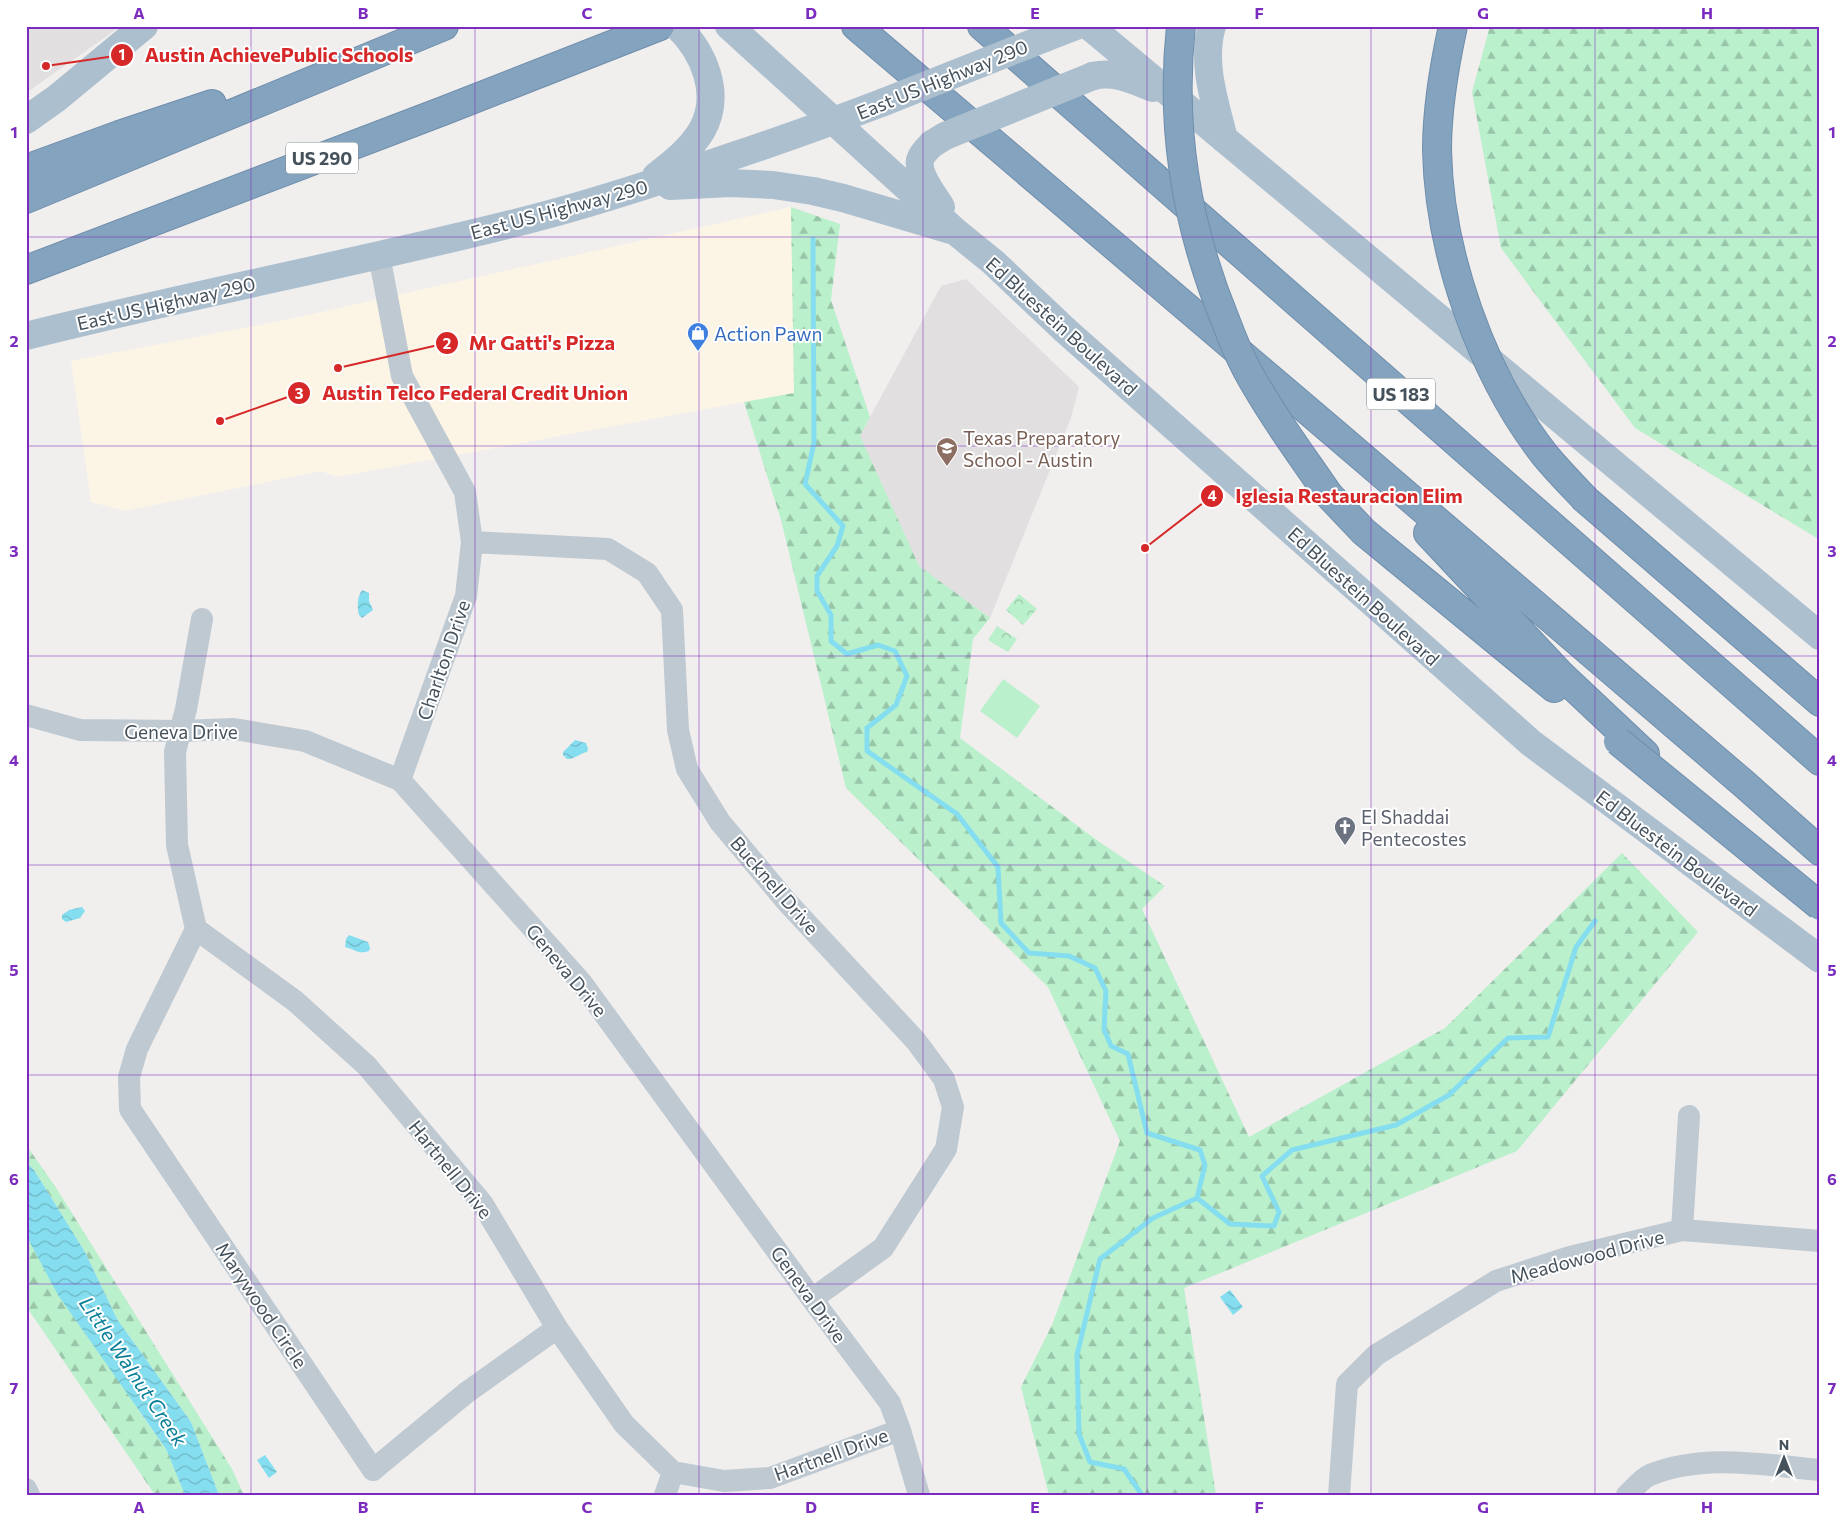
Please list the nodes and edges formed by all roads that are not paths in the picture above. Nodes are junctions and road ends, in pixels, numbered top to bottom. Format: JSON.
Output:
{"nodes":[{"id":1,"x":144,"y":26,"type":"edge"},
{"id":2,"x":444,"y":26,"type":"edge"},
{"id":3,"x":660,"y":26,"type":"edge"},
{"id":4,"x":677,"y":26,"type":"edge"},
{"id":5,"x":729,"y":26,"type":"edge"},
{"id":6,"x":856,"y":26,"type":"edge"},
{"id":7,"x":982,"y":26,"type":"edge"},
{"id":8,"x":1076,"y":26,"type":"edge"},
{"id":9,"x":1089,"y":26,"type":"edge"},
{"id":10,"x":1181,"y":26,"type":"edge"},
{"id":11,"x":1212,"y":26,"type":"edge"},
{"id":12,"x":1453,"y":26,"type":"edge"},
{"id":13,"x":350,"y":65,"type":"junction"},
{"id":14,"x":1168,"y":94,"type":"junction"},
{"id":15,"x":26,"y":120,"type":"edge"},
{"id":16,"x":835,"y":121,"type":"junction"},
{"id":17,"x":1224,"y":139,"type":"junction"},
{"id":18,"x":26,"y":169,"type":"edge"},
{"id":19,"x":643,"y":187,"type":"junction"},
{"id":20,"x":26,"y":199,"type":"edge"},
{"id":21,"x":956,"y":232,"type":"junction"},
{"id":22,"x":379,"y":255,"type":"junction"},
{"id":23,"x":26,"y":270,"type":"edge"},
{"id":24,"x":26,"y":336,"type":"edge"},
{"id":25,"x":1334,"y":432,"type":"junction"},
{"id":26,"x":472,"y":542,"type":"junction"},
{"id":27,"x":202,"y":619,"type":"dead end"},
{"id":28,"x":1820,"y":636,"type":"edge"},
{"id":29,"x":1820,"y":702,"type":"edge"},
{"id":30,"x":26,"y":716,"type":"edge"},
{"id":31,"x":181,"y":731,"type":"junction"},
{"id":32,"x":1820,"y":761,"type":"edge"},
{"id":33,"x":400,"y":780,"type":"junction"},
{"id":34,"x":1820,"y":851,"type":"edge"},
{"id":35,"x":1820,"y":906,"type":"edge"},
{"id":36,"x":1820,"y":917,"type":"edge"},
{"id":37,"x":196,"y":929,"type":"junction"},
{"id":38,"x":1820,"y":959,"type":"edge"},
{"id":39,"x":1689,"y":1116,"type":"dead end"},
{"id":40,"x":1682,"y":1230,"type":"junction"},
{"id":41,"x":1820,"y":1242,"type":"edge"},
{"id":42,"x":812,"y":1299,"type":"junction"},
{"id":43,"x":558,"y":1328,"type":"junction"},
{"id":44,"x":900,"y":1430,"type":"junction"},
{"id":45,"x":1820,"y":1470,"type":"edge"},
{"id":46,"x":672,"y":1472,"type":"junction"},
{"id":47,"x":26,"y":1489,"type":"edge"},
{"id":48,"x":29,"y":1495,"type":"edge"},
{"id":49,"x":665,"y":1495,"type":"edge"},
{"id":50,"x":919,"y":1495,"type":"edge"},
{"id":51,"x":1339,"y":1495,"type":"edge"},
{"id":52,"x":1627,"y":1495,"type":"edge"}],
"edges":[{"from":1,"to":15,"type":"main road"},
{"from":2,"to":13,"type":"highway"},
{"from":3,"to":23,"type":"highway","number":"US 290"},
{"from":4,"to":19,"type":"main road"},
{"from":5,"to":16,"type":"main road","name":"Ed Bluestein Boulevard"},
{"from":6,"to":25,"type":"highway"},
{"from":7,"to":32,"type":"highway","number":"US 183"},
{"from":8,"to":16,"type":"main road","name":"East US Highway 290","bridge":true},
{"from":9,"to":14,"type":"main road"},
{"from":10,"to":35,"type":"highway","bridge":true},
{"from":11,"to":17,"type":"main road"},
{"from":12,"to":29,"type":"highway","bridge":true},
{"from":13,"to":18,"type":"highway"},
{"from":13,"to":20,"type":"highway"},
{"from":14,"to":17,"type":"main road"},
{"from":14,"to":21,"type":"main road","bridge":true},
{"from":16,"to":19,"type":"main road","name":"East US Highway 290"},
{"from":16,"to":21,"type":"main road","name":"Ed Bluestein Boulevard"},
{"from":17,"to":28,"type":"main road"},
{"from":19,"to":21,"type":"main road"},
{"from":19,"to":22,"type":"main road","name":"East US Highway 290"},
{"from":21,"to":38,"type":"main road","name":"Ed Bluestein Boulevard"},
{"from":22,"to":24,"type":"main road","name":"East US Highway 290"},
{"from":22,"to":26,"type":"street","name":"Charlton Drive"},
{"from":25,"to":34,"type":"highway"},
{"from":25,"to":36,"type":"highway"},
{"from":26,"to":33,"type":"street","name":"Charlton Drive"},
{"from":26,"to":42,"type":"street","name":"Bucknell Drive"},
{"from":27,"to":31,"type":"street"},
{"from":30,"to":31,"type":"street","name":"Geneva Drive"},
{"from":31,"to":33,"type":"street","name":"Geneva Drive"},
{"from":31,"to":37,"type":"street"},
{"from":33,"to":42,"type":"street","name":"Geneva Drive"},
{"from":37,"to":43,"type":"street","name":"Hartnell Drive"},
{"from":37,"to":43,"type":"street","name":"Marywood Circle"},
{"from":39,"to":40,"type":"street"},
{"from":40,"to":41,"type":"street","name":"Meadowood Drive"},
{"from":40,"to":51,"type":"street","name":"Meadowood Drive"},
{"from":42,"to":44,"type":"street","name":"Geneva Drive"},
{"from":43,"to":46,"type":"street","name":"Hartnell Drive"},
{"from":44,"to":46,"type":"street","name":"Hartnell Drive"},
{"from":44,"to":50,"type":"street","name":"Geneva Drive"},
{"from":45,"to":52,"type":"street"},
{"from":46,"to":49,"type":"street"},
{"from":47,"to":48,"type":"street"}]}
